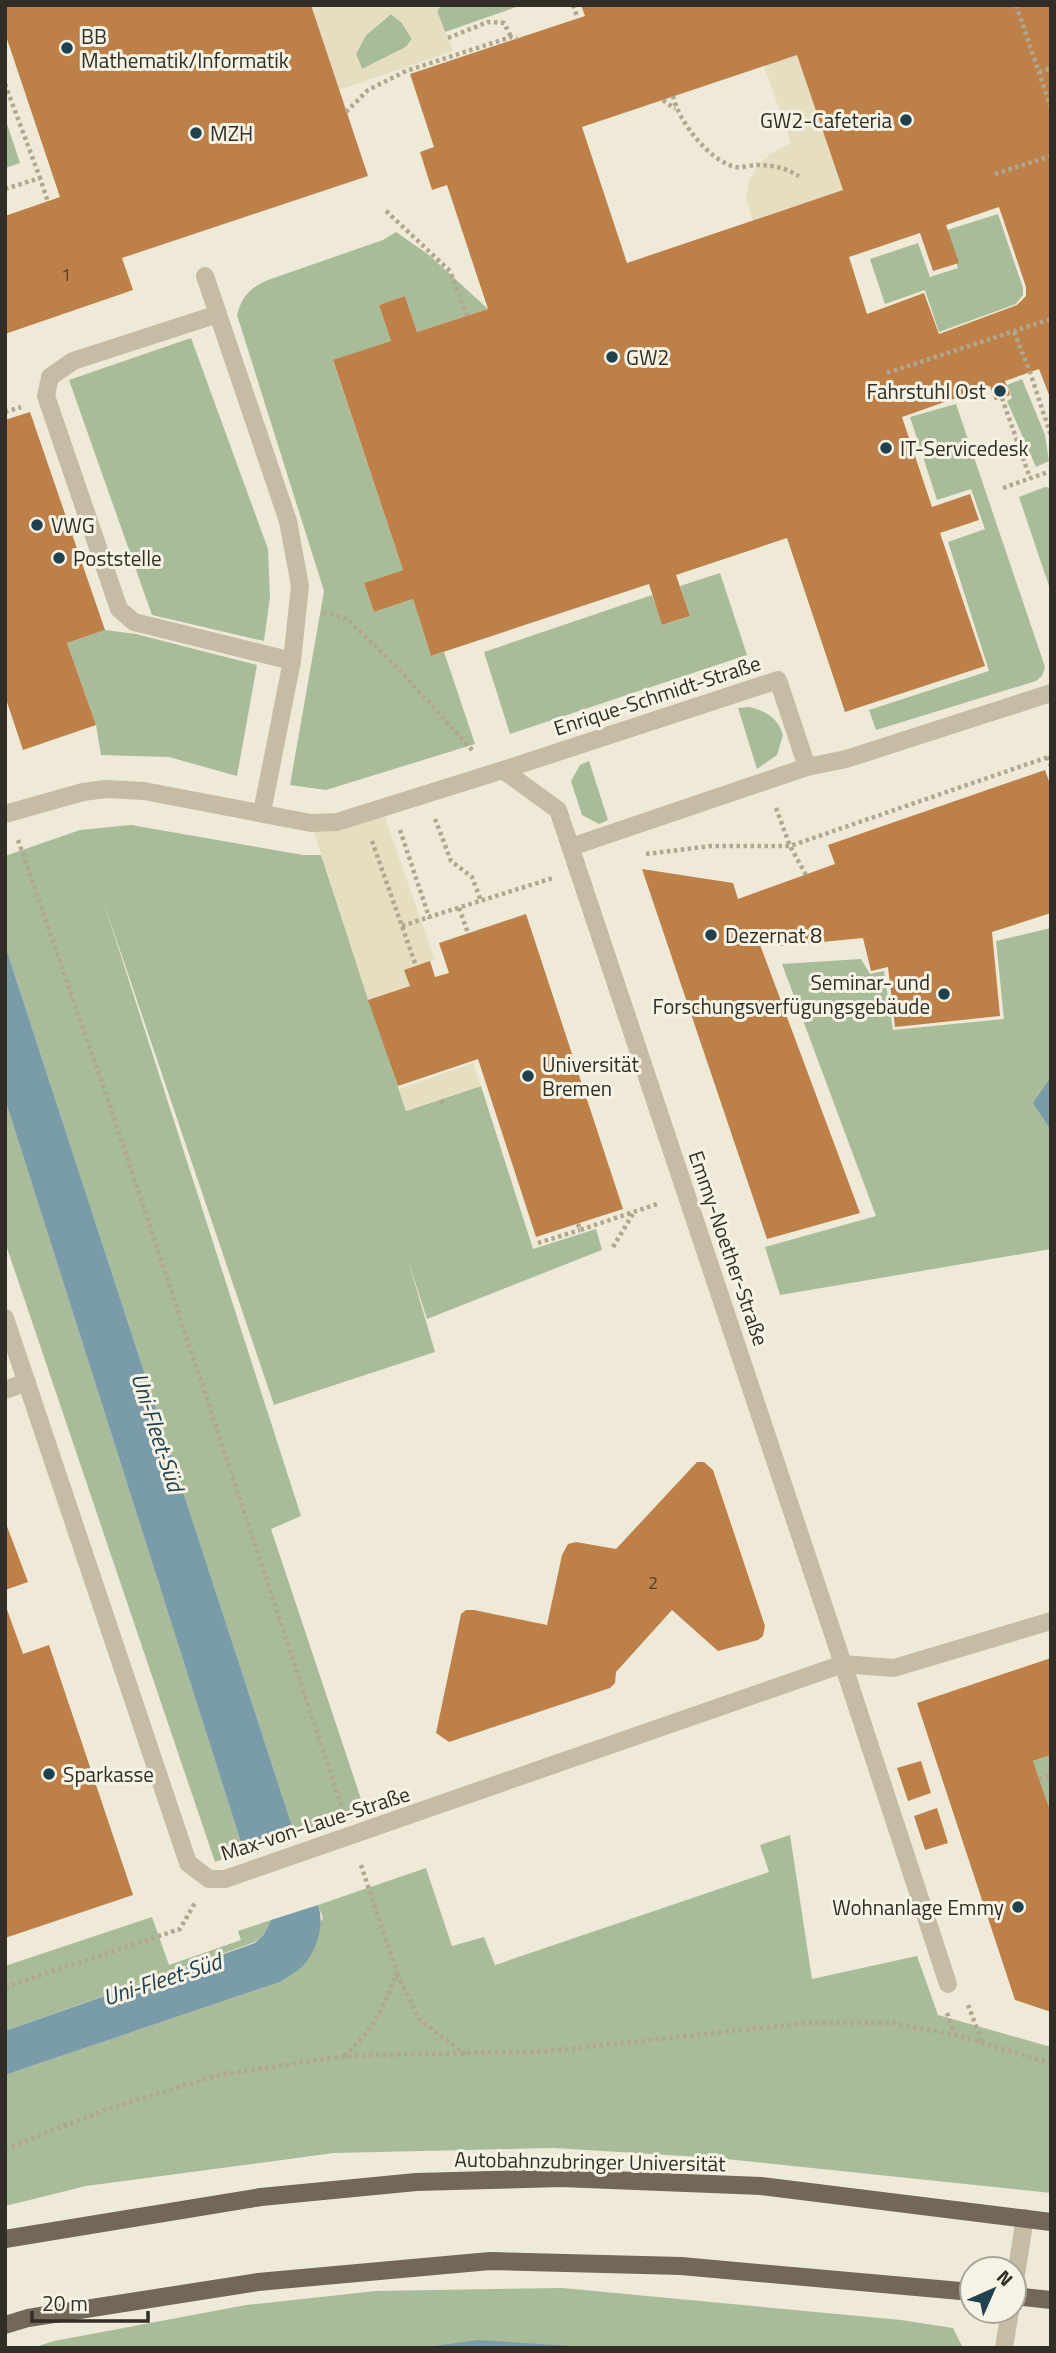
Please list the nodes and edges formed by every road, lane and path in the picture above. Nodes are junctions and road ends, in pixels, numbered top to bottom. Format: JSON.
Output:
{"nodes":[{"id":1,"x":573,"y":5,"type":"edge"},
{"id":2,"x":1016,"y":5,"type":"edge"},
{"id":3,"x":578,"y":19,"type":"dead end"},
{"id":4,"x":448,"y":38,"type":"dead end"},
{"id":5,"x":1051,"y":68,"type":"edge"},
{"id":6,"x":1039,"y":72,"type":"junction"},
{"id":7,"x":5,"y":84,"type":"edge"},
{"id":8,"x":673,"y":96,"type":"dead end"},
{"id":9,"x":663,"y":100,"type":"dead end"},
{"id":10,"x":1051,"y":108,"type":"edge"},
{"id":11,"x":676,"y":110,"type":"junction"},
{"id":12,"x":346,"y":112,"type":"dead end"},
{"id":13,"x":1051,"y":156,"type":"edge"},
{"id":14,"x":995,"y":174,"type":"dead end"},
{"id":15,"x":799,"y":176,"type":"dead end"},
{"id":16,"x":40,"y":177,"type":"junction"},
{"id":17,"x":5,"y":189,"type":"edge"},
{"id":18,"x":48,"y":202,"type":"dead end"},
{"id":19,"x":386,"y":211,"type":"dead end"},
{"id":20,"x":205,"y":276,"type":"dead end"},
{"id":21,"x":218,"y":314,"type":"junction"},
{"id":22,"x":467,"y":316,"type":"dead end"},
{"id":23,"x":1051,"y":319,"type":"edge"},
{"id":24,"x":1014,"y":332,"type":"junction"},
{"id":25,"x":887,"y":373,"type":"dead end"},
{"id":26,"x":1002,"y":398,"type":"dead end"},
{"id":27,"x":1051,"y":436,"type":"edge"},
{"id":28,"x":1051,"y":471,"type":"edge"},
{"id":29,"x":1030,"y":478,"type":"junction"},
{"id":30,"x":1003,"y":488,"type":"dead end"},
{"id":31,"x":299,"y":606,"type":"junction"},
{"id":32,"x":292,"y":661,"type":"junction"},
{"id":33,"x":1051,"y":693,"type":"edge"},
{"id":34,"x":1049,"y":756,"type":"edge"},
{"id":35,"x":1051,"y":766,"type":"edge"},
{"id":36,"x":807,"y":767,"type":"junction"},
{"id":37,"x":498,"y":771,"type":"junction"},
{"id":38,"x":766,"y":781,"type":"junction"},
{"id":39,"x":426,"y":795,"type":"junction"},
{"id":40,"x":262,"y":812,"type":"junction"},
{"id":41,"x":7,"y":813,"type":"edge"},
{"id":42,"x":363,"y":815,"type":"junction"},
{"id":43,"x":790,"y":846,"type":"junction"},
{"id":44,"x":571,"y":847,"type":"junction"},
{"id":45,"x":806,"y":875,"type":"dead end"},
{"id":46,"x":481,"y":901,"type":"dead end"},
{"id":47,"x":459,"y":908,"type":"dead end"},
{"id":48,"x":429,"y":917,"type":"dead end"},
{"id":49,"x":402,"y":926,"type":"junction"},
{"id":50,"x":468,"y":933,"type":"dead end"},
{"id":51,"x":416,"y":966,"type":"dead end"},
{"id":52,"x":688,"y":1195,"type":"junction"},
{"id":53,"x":634,"y":1212,"type":"junction"},
{"id":54,"x":538,"y":1243,"type":"dead end"},
{"id":55,"x":613,"y":1247,"type":"dead end"},
{"id":56,"x":5,"y":1318,"type":"edge"},
{"id":57,"x":27,"y":1382,"type":"junction"},
{"id":58,"x":5,"y":1390,"type":"edge"},
{"id":59,"x":1051,"y":1622,"type":"edge"},
{"id":60,"x":843,"y":1664,"type":"junction"},
{"id":61,"x":1051,"y":1775,"type":"edge"},
{"id":62,"x":1039,"y":1779,"type":"dead end"},
{"id":63,"x":351,"y":1837,"type":"junction"},
{"id":64,"x":209,"y":1879,"type":"junction"},
{"id":65,"x":397,"y":1973,"type":"junction"},
{"id":66,"x":948,"y":1984,"type":"joint"},
{"id":67,"x":5,"y":1987,"type":"edge"},
{"id":68,"x":982,"y":2042,"type":"junction"},
{"id":69,"x":466,"y":2055,"type":"junction"},
{"id":70,"x":344,"y":2056,"type":"junction"},
{"id":71,"x":1051,"y":2063,"type":"edge"},
{"id":72,"x":5,"y":2149,"type":"edge"},
{"id":73,"x":1025,"y":2218,"type":"junction"},
{"id":74,"x":1051,"y":2222,"type":"edge"},
{"id":75,"x":5,"y":2239,"type":"edge"},
{"id":76,"x":1019,"y":2255,"type":"edge"},
{"id":77,"x":958,"y":2291,"type":"edge"},
{"id":78,"x":1028,"y":2298,"type":"edge"},
{"id":79,"x":1051,"y":2300,"type":"edge"},
{"id":80,"x":5,"y":2325,"type":"edge"},
{"id":81,"x":1008,"y":2325,"type":"edge"},
{"id":82,"x":1004,"y":2348,"type":"edge"}],
"edges":[{"from":1,"to":3,"type":"path"},
{"from":2,"to":6,"type":"path"},
{"from":4,"to":12,"type":"path"},
{"from":5,"to":6,"type":"path"},
{"from":6,"to":10,"type":"path"},
{"from":7,"to":16,"type":"path"},
{"from":8,"to":11,"type":"path"},
{"from":9,"to":11,"type":"path"},
{"from":11,"to":15,"type":"path"},
{"from":13,"to":14,"type":"path"},
{"from":16,"to":17,"type":"path"},
{"from":16,"to":18,"type":"path"},
{"from":19,"to":22,"type":"path"},
{"from":20,"to":21,"type":"street"},
{"from":21,"to":31,"type":"street"},
{"from":21,"to":32,"type":"street"},
{"from":23,"to":24,"type":"path"},
{"from":24,"to":25,"type":"path"},
{"from":24,"to":27,"type":"path"},
{"from":26,"to":29,"type":"path"},
{"from":28,"to":29,"type":"path"},
{"from":29,"to":30,"type":"path"},
{"from":31,"to":32,"type":"street"},
{"from":31,"to":37,"type":"path"},
{"from":32,"to":40,"type":"street"},
{"from":33,"to":36,"type":"street"},
{"from":34,"to":35,"type":"path"},
{"from":34,"to":43,"type":"path"},
{"from":36,"to":37,"type":"street","name":"Enrique-Schmidt-Straße"},
{"from":36,"to":38,"type":"street"},
{"from":37,"to":39,"type":"street","name":"Enrique-Schmidt-Straße"},
{"from":37,"to":44,"type":"street"},
{"from":38,"to":43,"type":"path"},
{"from":38,"to":44,"type":"street"},
{"from":39,"to":42,"type":"street","name":"Enrique-Schmidt-Straße"},
{"from":39,"to":46,"type":"path"},
{"from":40,"to":41,"type":"street","name":"Enrique-Schmidt-Straße"},
{"from":40,"to":42,"type":"street","name":"Enrique-Schmidt-Straße"},
{"from":41,"to":63,"type":"path"},
{"from":42,"to":49,"type":"path"},
{"from":43,"to":45,"type":"path"},
{"from":44,"to":52,"type":"street","name":"Emmy-Noether-Straße"},
{"from":47,"to":50,"type":"path"},
{"from":48,"to":49,"type":"path"},
{"from":49,"to":51,"type":"path"},
{"from":52,"to":53,"type":"path"},
{"from":52,"to":60,"type":"street","name":"Emmy-Noether-Straße"},
{"from":53,"to":54,"type":"path"},
{"from":53,"to":55,"type":"path"},
{"from":56,"to":57,"type":"street","name":"Max-von-Laue-Straße"},
{"from":57,"to":58,"type":"street"},
{"from":57,"to":64,"type":"street","name":"Max-von-Laue-Straße"},
{"from":59,"to":60,"type":"street"},
{"from":60,"to":63,"type":"street","name":"Max-von-Laue-Straße"},
{"from":60,"to":66,"type":"street","name":"Emmy-Noether-Straße"},
{"from":61,"to":62,"type":"path"},
{"from":63,"to":64,"type":"street","name":"Max-von-Laue-Straße"},
{"from":63,"to":65,"type":"path"},
{"from":64,"to":67,"type":"path"},
{"from":65,"to":69,"type":"path"},
{"from":65,"to":70,"type":"path"},
{"from":66,"to":68,"type":"path"},
{"from":68,"to":69,"type":"path"},
{"from":68,"to":71,"type":"path"},
{"from":69,"to":70,"type":"path"},
{"from":70,"to":72,"type":"path"},
{"from":73,"to":74,"type":"main road","name":"Autobahnzubringer Universität"},
{"from":73,"to":75,"type":"main road","name":"Autobahnzubringer Universität"},
{"from":73,"to":76,"type":"street"},
{"from":77,"to":80,"type":"main road"},
{"from":78,"to":79,"type":"main road"},
{"from":81,"to":82,"type":"street"}]}
